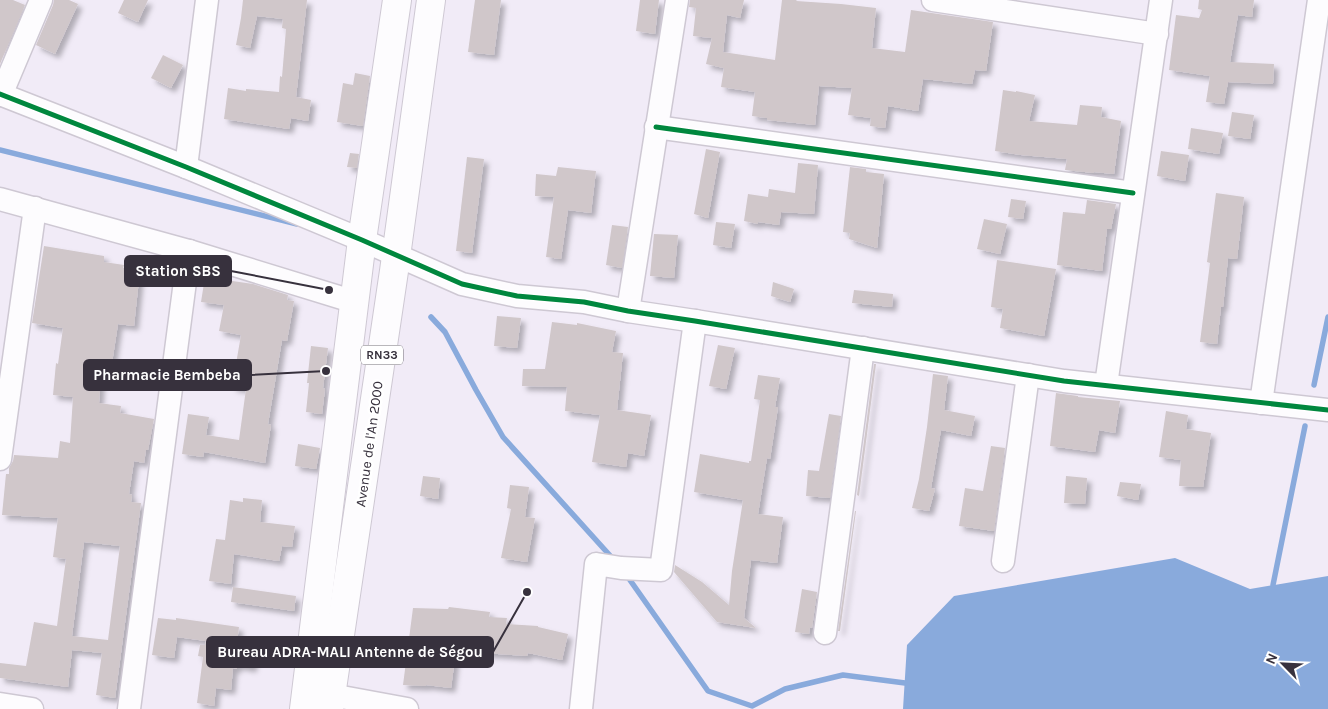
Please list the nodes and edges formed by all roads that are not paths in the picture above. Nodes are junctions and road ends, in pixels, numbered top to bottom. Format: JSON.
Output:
{"nodes":[{"id":1,"x":41,"y":0,"type":"edge"},
{"id":2,"x":207,"y":0,"type":"edge"},
{"id":3,"x":397,"y":0,"type":"edge"},
{"id":4,"x":431,"y":0,"type":"edge"},
{"id":5,"x":677,"y":0,"type":"edge"},
{"id":6,"x":933,"y":0,"type":"edge"},
{"id":7,"x":1161,"y":0,"type":"edge"},
{"id":8,"x":1319,"y":0,"type":"edge"},
{"id":9,"x":1157,"y":34,"type":"junction"},
{"id":10,"x":1,"y":95,"type":"edge"},
{"id":11,"x":656,"y":127,"type":"junction"},
{"id":12,"x":186,"y":167,"type":"junction"},
{"id":13,"x":1133,"y":193,"type":"junction"},
{"id":14,"x":0,"y":199,"type":"edge"},
{"id":15,"x":36,"y":208,"type":"junction"},
{"id":16,"x":362,"y":240,"type":"junction"},
{"id":17,"x":189,"y":251,"type":"junction"},
{"id":18,"x":396,"y":255,"type":"junction"},
{"id":19,"x":355,"y":302,"type":"junction"},
{"id":20,"x":628,"y":311,"type":"junction"},
{"id":21,"x":694,"y":320,"type":"junction"},
{"id":22,"x":863,"y":348,"type":"junction"},
{"id":23,"x":1028,"y":375,"type":"junction"},
{"id":24,"x":1106,"y":385,"type":"junction"},
{"id":25,"x":1261,"y":403,"type":"junction"},
{"id":26,"x":1328,"y":410,"type":"edge"},
{"id":27,"x":0,"y":459,"type":"edge"},
{"id":28,"x":1003,"y":561,"type":"dead end"},
{"id":29,"x":825,"y":633,"type":"dead end"},
{"id":30,"x":330,"y":702,"type":"edge"},
{"id":31,"x":0,"y":704,"type":"edge"},
{"id":32,"x":32,"y":709,"type":"edge"},
{"id":33,"x":129,"y":709,"type":"edge"},
{"id":34,"x":304,"y":709,"type":"edge"},
{"id":35,"x":407,"y":709,"type":"edge"},
{"id":36,"x":581,"y":709,"type":"edge"}],
"edges":[{"from":1,"to":10,"type":"street"},
{"from":2,"to":12,"type":"street"},
{"from":3,"to":16,"type":"main road","number":"RN33"},
{"from":4,"to":18,"type":"main road","name":"Avenue de l'An 2000","number":"RN33"},
{"from":5,"to":11,"type":"street"},
{"from":6,"to":9,"type":"street"},
{"from":7,"to":9,"type":"street"},
{"from":8,"to":25,"type":"street"},
{"from":9,"to":13,"type":"street"},
{"from":10,"to":12,"type":"street"},
{"from":11,"to":13,"type":"street"},
{"from":11,"to":20,"type":"street"},
{"from":12,"to":16,"type":"street"},
{"from":13,"to":24,"type":"street"},
{"from":14,"to":15,"type":"street"},
{"from":15,"to":17,"type":"street"},
{"from":15,"to":27,"type":"street"},
{"from":16,"to":18,"type":"street"},
{"from":16,"to":19,"type":"main road","number":"RN33"},
{"from":17,"to":19,"type":"street"},
{"from":17,"to":33,"type":"street"},
{"from":18,"to":20,"type":"street"},
{"from":18,"to":30,"type":"main road","name":"Avenue de l'An 2000","number":"RN33"},
{"from":19,"to":34,"type":"main road","number":"RN33"},
{"from":20,"to":21,"type":"street"},
{"from":21,"to":22,"type":"street"},
{"from":21,"to":36,"type":"street"},
{"from":22,"to":23,"type":"street"},
{"from":22,"to":29,"type":"street"},
{"from":23,"to":24,"type":"street"},
{"from":23,"to":28,"type":"street"},
{"from":24,"to":25,"type":"street"},
{"from":25,"to":26,"type":"street"},
{"from":30,"to":35,"type":"street"},
{"from":31,"to":32,"type":"street"}]}
